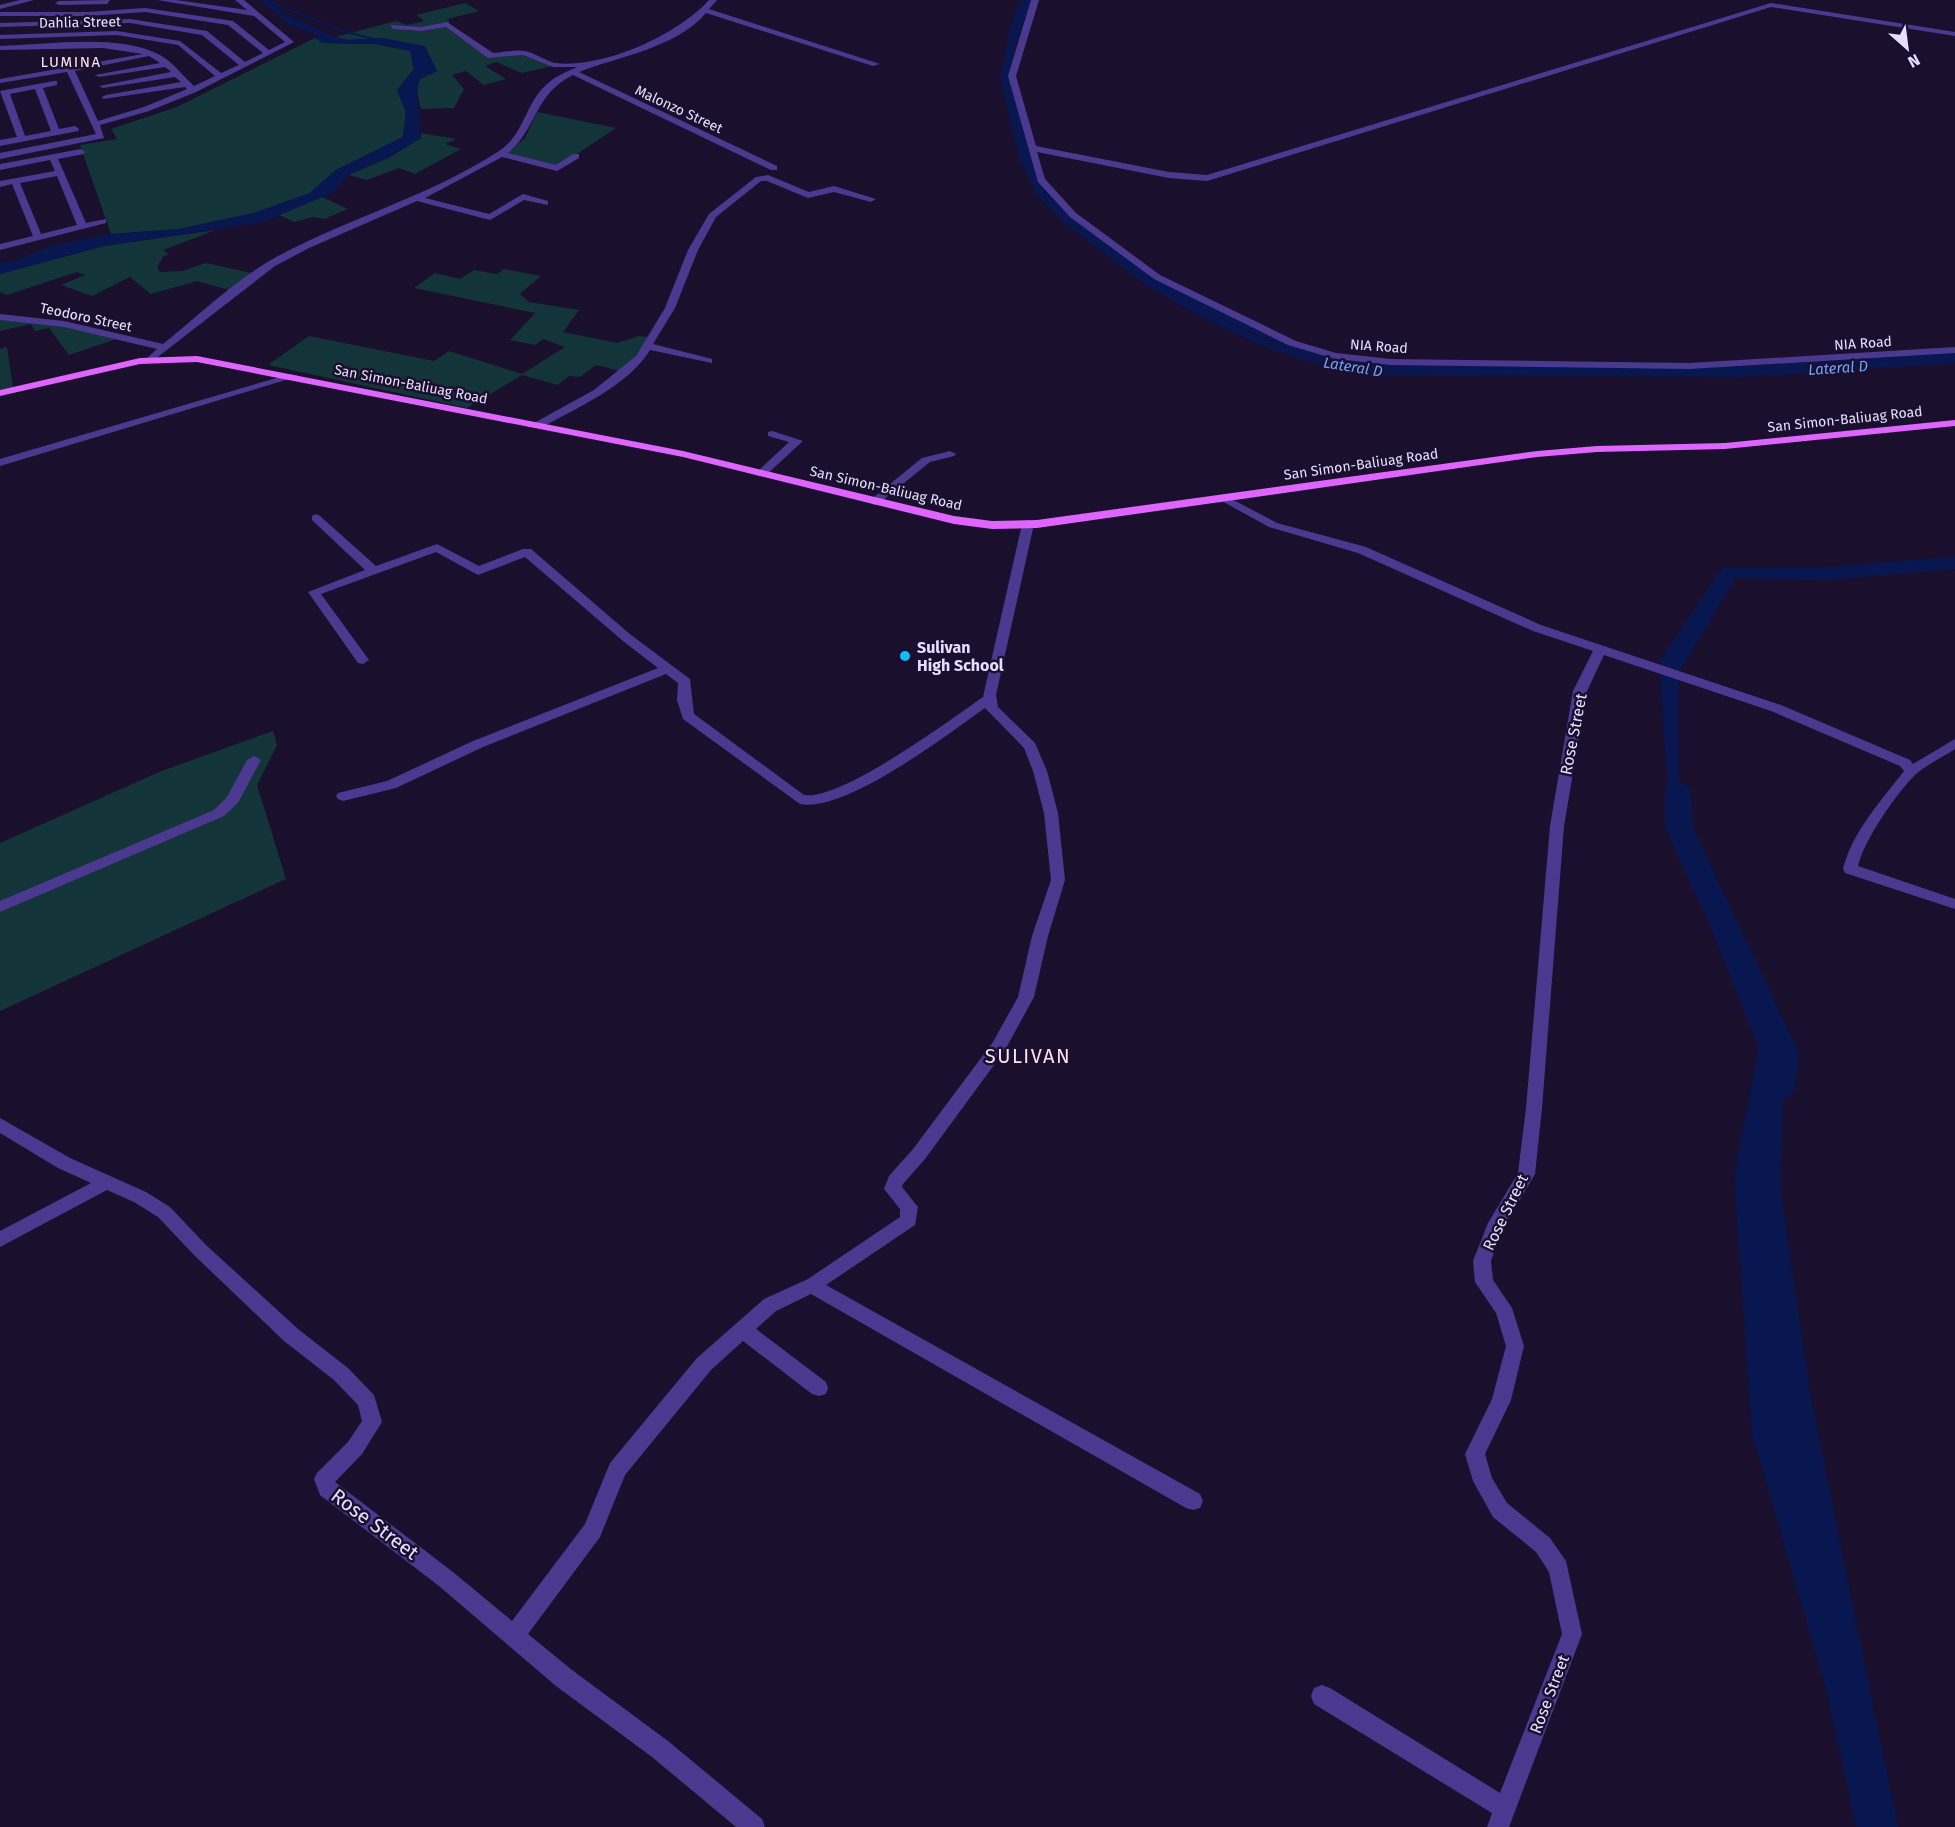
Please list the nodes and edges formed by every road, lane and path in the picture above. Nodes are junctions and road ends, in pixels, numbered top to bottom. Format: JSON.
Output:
{"nodes":[{"id":1,"x":30,"y":0,"type":"edge"},
{"id":2,"x":161,"y":0,"type":"edge"},
{"id":3,"x":239,"y":0,"type":"edge"},
{"id":4,"x":713,"y":0,"type":"edge"},
{"id":5,"x":1035,"y":0,"type":"edge"},
{"id":6,"x":116,"y":2,"type":"dead end"},
{"id":7,"x":15,"y":3,"type":"junction"},
{"id":8,"x":38,"y":3,"type":"dead end"},
{"id":9,"x":50,"y":3,"type":"dead end"},
{"id":10,"x":0,"y":7,"type":"edge"},
{"id":11,"x":705,"y":10,"type":"junction"},
{"id":12,"x":0,"y":14,"type":"edge"},
{"id":13,"x":256,"y":14,"type":"junction"},
{"id":14,"x":0,"y":25,"type":"edge"},
{"id":15,"x":393,"y":27,"type":"dead end"},
{"id":16,"x":1955,"y":34,"type":"edge"},
{"id":17,"x":0,"y":37,"type":"edge"},
{"id":18,"x":35,"y":48,"type":"junction"},
{"id":19,"x":1,"y":51,"type":"edge"},
{"id":20,"x":268,"y":53,"type":"junction"},
{"id":21,"x":153,"y":54,"type":"junction"},
{"id":22,"x":31,"y":58,"type":"dead end"},
{"id":23,"x":166,"y":63,"type":"junction"},
{"id":24,"x":592,"y":64,"type":"junction"},
{"id":25,"x":876,"y":64,"type":"dead end"},
{"id":26,"x":244,"y":65,"type":"junction"},
{"id":27,"x":27,"y":67,"type":"dead end"},
{"id":28,"x":70,"y":69,"type":"junction"},
{"id":29,"x":572,"y":72,"type":"junction"},
{"id":30,"x":176,"y":74,"type":"junction"},
{"id":31,"x":99,"y":75,"type":"dead end"},
{"id":32,"x":220,"y":76,"type":"junction"},
{"id":33,"x":22,"y":77,"type":"junction"},
{"id":34,"x":0,"y":81,"type":"edge"},
{"id":35,"x":54,"y":83,"type":"dead end"},
{"id":36,"x":38,"y":86,"type":"junction"},
{"id":37,"x":103,"y":86,"type":"dead end"},
{"id":38,"x":190,"y":87,"type":"junction"},
{"id":39,"x":2,"y":92,"type":"edge"},
{"id":40,"x":156,"y":95,"type":"dead end"},
{"id":41,"x":106,"y":97,"type":"dead end"},
{"id":42,"x":161,"y":104,"type":"junction"},
{"id":43,"x":96,"y":124,"type":"junction"},
{"id":44,"x":75,"y":129,"type":"dead end"},
{"id":45,"x":56,"y":133,"type":"junction"},
{"id":46,"x":22,"y":139,"type":"junction"},
{"id":47,"x":0,"y":143,"type":"edge"},
{"id":48,"x":1031,"y":148,"type":"junction"},
{"id":49,"x":81,"y":152,"type":"dead end"},
{"id":50,"x":501,"y":154,"type":"junction"},
{"id":51,"x":0,"y":156,"type":"edge"},
{"id":52,"x":576,"y":156,"type":"dead end"},
{"id":53,"x":53,"y":157,"type":"junction"},
{"id":54,"x":0,"y":167,"type":"edge"},
{"id":55,"x":774,"y":168,"type":"dead end"},
{"id":56,"x":60,"y":173,"type":"junction"},
{"id":57,"x":15,"y":181,"type":"junction"},
{"id":58,"x":0,"y":184,"type":"edge"},
{"id":59,"x":415,"y":198,"type":"junction"},
{"id":60,"x":871,"y":199,"type":"dead end"},
{"id":61,"x":545,"y":203,"type":"dead end"},
{"id":62,"x":103,"y":221,"type":"dead end"},
{"id":63,"x":82,"y":225,"type":"junction"},
{"id":64,"x":38,"y":237,"type":"junction"},
{"id":65,"x":0,"y":247,"type":"edge"},
{"id":66,"x":0,"y":317,"type":"edge"},
{"id":67,"x":647,"y":346,"type":"junction"},
{"id":68,"x":165,"y":348,"type":"junction"},
{"id":69,"x":1955,"y":350,"type":"edge"},
{"id":70,"x":150,"y":360,"type":"junction"},
{"id":71,"x":708,"y":361,"type":"dead end"},
{"id":72,"x":294,"y":376,"type":"junction"},
{"id":73,"x":0,"y":393,"type":"edge"},
{"id":74,"x":1955,"y":423,"type":"edge"},
{"id":75,"x":538,"y":425,"type":"junction"},
{"id":76,"x":772,"y":434,"type":"dead end"},
{"id":77,"x":950,"y":454,"type":"dead end"},
{"id":78,"x":0,"y":463,"type":"edge"},
{"id":79,"x":761,"y":474,"type":"junction"},
{"id":80,"x":1224,"y":498,"type":"junction"},
{"id":81,"x":874,"y":502,"type":"junction"},
{"id":82,"x":316,"y":518,"type":"dead end"},
{"id":83,"x":1029,"y":524,"type":"junction"},
{"id":84,"x":374,"y":571,"type":"junction"},
{"id":85,"x":1599,"y":651,"type":"junction"},
{"id":86,"x":363,"y":660,"type":"dead end"},
{"id":87,"x":668,"y":669,"type":"junction"},
{"id":88,"x":990,"y":698,"type":"junction"},
{"id":89,"x":1955,"y":743,"type":"edge"},
{"id":90,"x":254,"y":760,"type":"dead end"},
{"id":91,"x":1911,"y":771,"type":"junction"},
{"id":92,"x":343,"y":796,"type":"dead end"},
{"id":93,"x":1955,"y":904,"type":"edge"},
{"id":94,"x":0,"y":907,"type":"edge"},
{"id":95,"x":0,"y":1125,"type":"edge"},
{"id":96,"x":107,"y":1182,"type":"junction"},
{"id":97,"x":0,"y":1240,"type":"edge"},
{"id":98,"x":814,"y":1284,"type":"junction"},
{"id":99,"x":741,"y":1329,"type":"junction"},
{"id":100,"x":819,"y":1388,"type":"dead end"},
{"id":101,"x":1192,"y":1501,"type":"dead end"},
{"id":102,"x":514,"y":1635,"type":"junction"},
{"id":103,"x":1322,"y":1696,"type":"dead end"},
{"id":104,"x":1501,"y":1818,"type":"edge"},
{"id":105,"x":754,"y":1827,"type":"edge"}],
"edges":[{"from":1,"to":7,"type":"street"},
{"from":2,"to":13,"type":"street"},
{"from":3,"to":13,"type":"street"},
{"from":4,"to":11,"type":"street"},
{"from":5,"to":48,"type":"street","name":"NIA Road"},
{"from":6,"to":9,"type":"street"},
{"from":7,"to":8,"type":"street"},
{"from":7,"to":10,"type":"street"},
{"from":11,"to":24,"type":"street"},
{"from":11,"to":25,"type":"street"},
{"from":12,"to":20,"type":"street"},
{"from":13,"to":20,"type":"street"},
{"from":14,"to":26,"type":"street"},
{"from":15,"to":24,"type":"street"},
{"from":16,"to":48,"type":"street"},
{"from":17,"to":32,"type":"street","name":"Dahlia Street"},
{"from":18,"to":19,"type":"street"},
{"from":18,"to":21,"type":"street"},
{"from":18,"to":22,"type":"street"},
{"from":20,"to":26,"type":"street"},
{"from":21,"to":23,"type":"street"},
{"from":21,"to":28,"type":"street"},
{"from":23,"to":30,"type":"street"},
{"from":23,"to":31,"type":"street"},
{"from":24,"to":29,"type":"street"},
{"from":26,"to":32,"type":"street"},
{"from":27,"to":33,"type":"street"},
{"from":28,"to":33,"type":"street"},
{"from":28,"to":43,"type":"street"},
{"from":29,"to":50,"type":"street"},
{"from":29,"to":55,"type":"street","name":"Malonzo Street"},
{"from":30,"to":37,"type":"street"},
{"from":30,"to":38,"type":"street"},
{"from":32,"to":38,"type":"street"},
{"from":33,"to":34,"type":"street"},
{"from":35,"to":36,"type":"street"},
{"from":36,"to":39,"type":"street"},
{"from":36,"to":45,"type":"street"},
{"from":38,"to":41,"type":"street"},
{"from":38,"to":42,"type":"street"},
{"from":39,"to":46,"type":"street"},
{"from":40,"to":42,"type":"street"},
{"from":42,"to":43,"type":"street"},
{"from":43,"to":51,"type":"street"},
{"from":44,"to":45,"type":"street"},
{"from":45,"to":46,"type":"street"},
{"from":46,"to":47,"type":"street"},
{"from":48,"to":69,"type":"street","name":"NIA Road"},
{"from":49,"to":53,"type":"street"},
{"from":50,"to":52,"type":"street"},
{"from":50,"to":59,"type":"street"},
{"from":53,"to":54,"type":"street"},
{"from":53,"to":56,"type":"street"},
{"from":56,"to":57,"type":"street"},
{"from":56,"to":63,"type":"street"},
{"from":57,"to":58,"type":"street"},
{"from":57,"to":64,"type":"street"},
{"from":59,"to":61,"type":"street"},
{"from":59,"to":68,"type":"street"},
{"from":60,"to":67,"type":"street"},
{"from":62,"to":63,"type":"street"},
{"from":63,"to":64,"type":"street"},
{"from":64,"to":65,"type":"street"},
{"from":66,"to":68,"type":"street","name":"Teodoro Street"},
{"from":67,"to":71,"type":"street"},
{"from":67,"to":75,"type":"street"},
{"from":68,"to":70,"type":"street"},
{"from":70,"to":72,"type":"main road","name":"San Simon-Baliuag Road"},
{"from":70,"to":73,"type":"main road","name":"San Simon-Baliuag Road"},
{"from":72,"to":75,"type":"main road","name":"San Simon-Baliuag Road"},
{"from":72,"to":78,"type":"street"},
{"from":74,"to":80,"type":"main road","name":"San Simon-Baliuag Road"},
{"from":75,"to":79,"type":"main road","name":"San Simon-Baliuag Road"},
{"from":76,"to":79,"type":"street"},
{"from":77,"to":81,"type":"street"},
{"from":79,"to":81,"type":"main road","name":"San Simon-Baliuag Road"},
{"from":80,"to":83,"type":"main road","name":"San Simon-Baliuag Road"},
{"from":80,"to":85,"type":"street"},
{"from":81,"to":83,"type":"main road","name":"San Simon-Baliuag Road"},
{"from":82,"to":84,"type":"street"},
{"from":83,"to":88,"type":"street"},
{"from":84,"to":86,"type":"street"},
{"from":84,"to":87,"type":"street"},
{"from":85,"to":91,"type":"street"},
{"from":85,"to":104,"type":"street","name":"Rose Street"},
{"from":87,"to":88,"type":"street"},
{"from":87,"to":92,"type":"street"},
{"from":88,"to":98,"type":"street"},
{"from":89,"to":91,"type":"street"},
{"from":90,"to":94,"type":"street"},
{"from":91,"to":93,"type":"street"},
{"from":95,"to":96,"type":"street","name":"Rose Street"},
{"from":96,"to":97,"type":"street"},
{"from":96,"to":102,"type":"street","name":"Rose Street"},
{"from":98,"to":99,"type":"street"},
{"from":98,"to":101,"type":"street"},
{"from":99,"to":100,"type":"street"},
{"from":99,"to":102,"type":"street"},
{"from":102,"to":105,"type":"street","name":"Rose Street"},
{"from":103,"to":104,"type":"street"}]}
